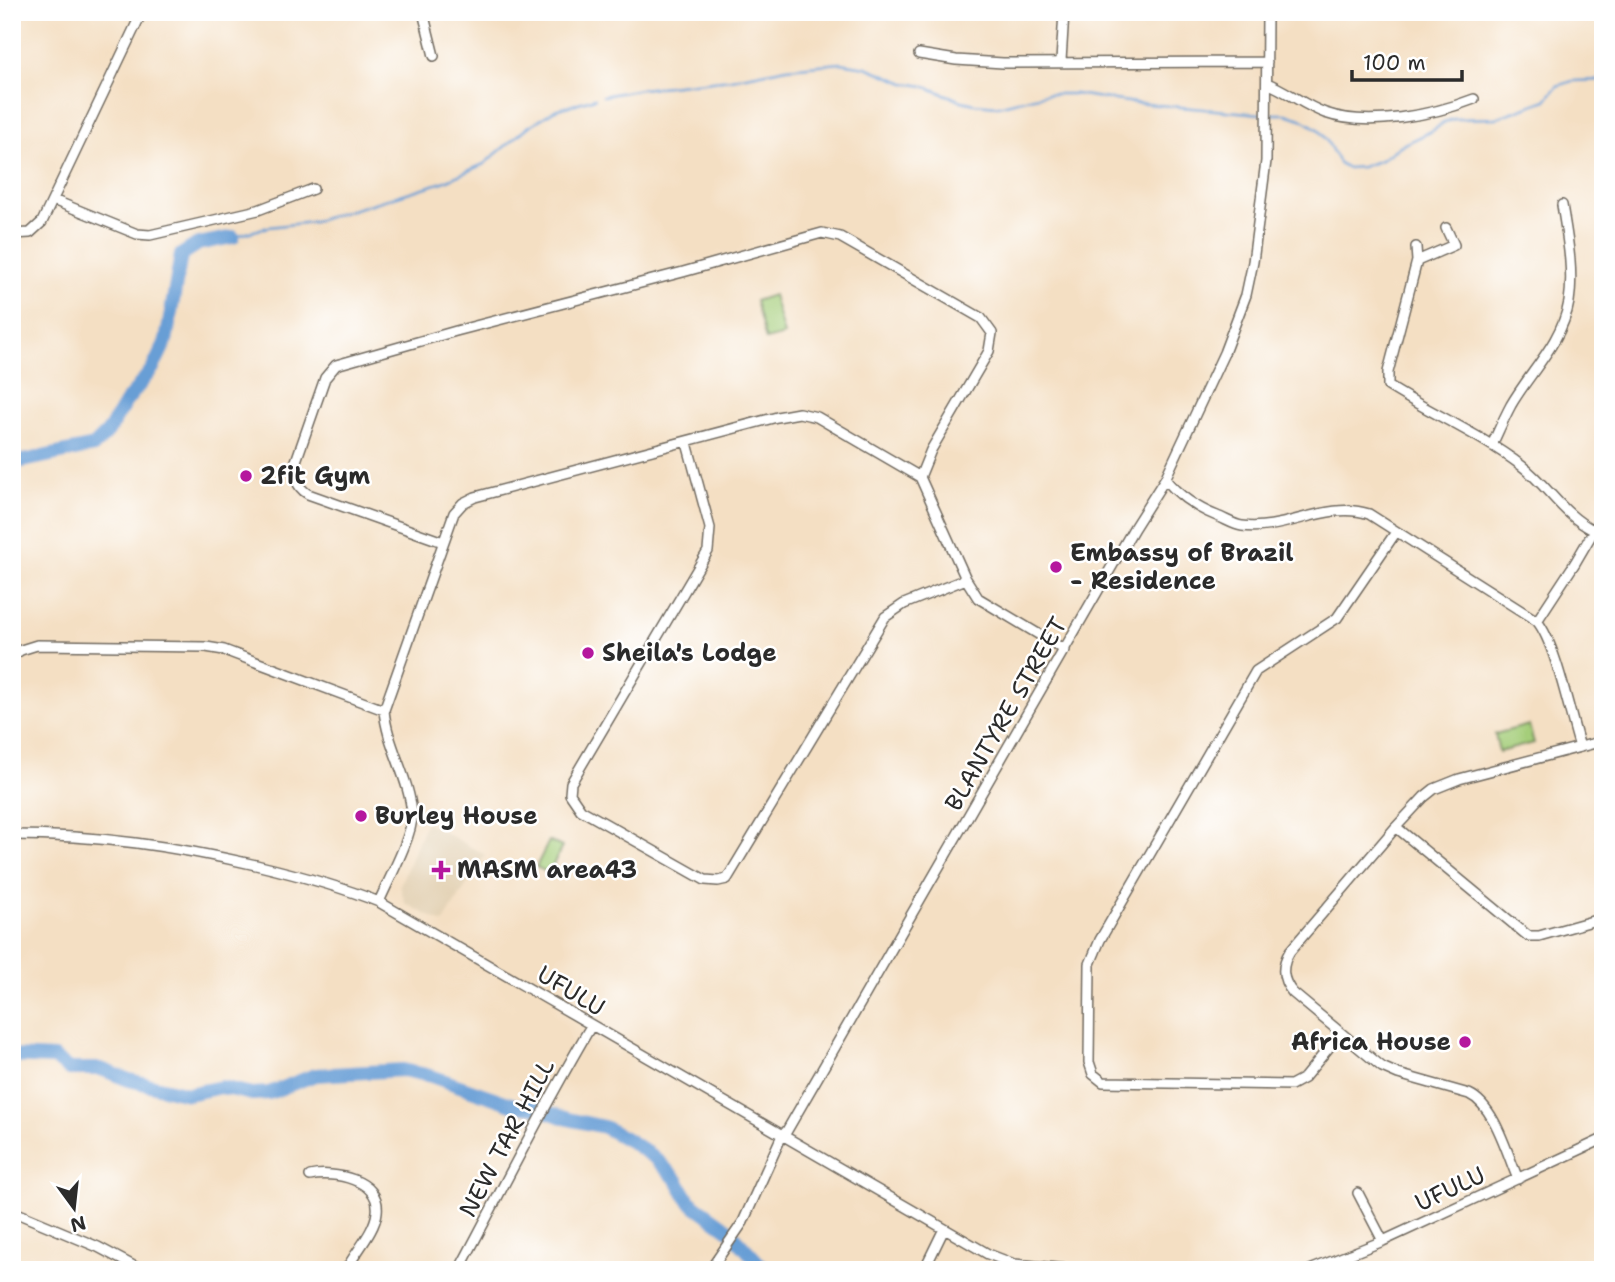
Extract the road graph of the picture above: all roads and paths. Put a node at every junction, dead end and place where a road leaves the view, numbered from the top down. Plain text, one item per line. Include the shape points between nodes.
1 (142, 12) edge
2 (423, 12) edge
3 (1064, 12) edge
4 (1267, 12) edge
5 (919, 54) dead end
6 (434, 56) dead end
7 (1061, 61) junction
8 (1267, 62) junction
9 (1267, 83) junction
10 (1474, 99) dead end
11 (313, 188) dead end
12 (53, 200) junction
13 (1562, 205) dead end
14 (1446, 228) dead end
15 (12, 234) edge
16 (1416, 247) dead end
17 (1417, 261) junction
18 (687, 443) junction
19 (1492, 444) junction
20 (920, 477) junction
21 (1165, 479) junction
22 (1603, 515) edge
23 (1593, 530) junction
24 (1396, 532) junction
25 (443, 542) junction
26 (966, 579) junction
27 (1537, 621) junction
28 (1065, 650) junction
29 (12, 656) edge
30 (384, 710) junction
31 (1603, 741) edge
32 (1580, 747) junction
33 (1396, 827) junction
34 (12, 835) edge
35 (379, 902) junction
36 (1603, 918) edge
37 (591, 1026) junction
38 (1340, 1034) junction
39 (784, 1134) junction
40 (1603, 1139) edge
41 (310, 1176) dead end
42 (1518, 1180) junction
43 (1358, 1193) dead end
44 (12, 1211) edge
45 (944, 1229) junction
46 (1384, 1241) junction
47 (141, 1270) edge
48 (346, 1270) edge
49 (459, 1270) edge
50 (710, 1270) edge
51 (923, 1270) edge
52 (1078, 1270) edge
53 (1310, 1270) edge

1 - 12 street
2 - 6 street
3 - 7 street
4 - 8 street, BLANTYRE STREET
5 - 7 street via 1003,63
7 - 8 street
8 - 9 street, BLANTYRE STREET
9 - 10 street via 1322,112 1360,118 1434,113
9 - 21 street, BLANTYRE STREET via 1266,162 1245,296 1224,353
11 - 12 street via 258,210 150,235 136,234
12 - 15 street via 34,230
13 - 19 street via 1571,284 1566,316
14 - 17 street via 1459,243
16 - 17 street
17 - 19 street via 1388,386
18 - 20 street via 777,417 807,414
18 - 25 street via 469,500 454,513
18 - 26 street via 710,528 708,551 571,783 570,794 581,810 705,880 727,879 885,617 904,604
19 - 23 street via 1532,475 1573,519
20 - 25 street via 989,351 992,333 981,318 840,237 822,233 336,365 325,379 306,430 296,461 297,483 308,494
20 - 26 street
21 - 24 street via 1201,509 1240,526 1275,524 1343,509 1369,514
21 - 28 street, BLANTYRE STREET
22 - 23 street
23 - 27 street
24 - 27 street
24 - 38 street via 1336,618 1256,671 1090,964 1089,1062 1093,1074 1104,1082 1291,1085 1304,1078
25 - 30 street
26 - 28 street via 978,598
27 - 32 street via 1550,646
28 - 39 street, BLANTYRE STREET
29 - 30 street via 37,645 206,647
30 - 35 street via 412,814 408,835
31 - 32 street
32 - 33 street via 1446,784 1424,797
33 - 36 street via 1528,936
33 - 38 street via 1290,951 1283,967 1289,989
34 - 35 street, UFULU via 162,845 327,882
35 - 37 street, UFULU
37 - 39 street, UFULU
37 - 49 street, NEW TAR HILL
38 - 42 street via 1387,1070 1479,1099
39 - 45 street, UFULU
39 - 50 street, BLANTYRE STREET via 743,1222
40 - 42 street, UFULU
41 - 48 street via 345,1176 377,1201 373,1225
42 - 46 street, UFULU
43 - 46 street
44 - 47 street
45 - 51 street
45 - 52 street, UFULU via 1014,1264
46 - 53 street, UFULU

